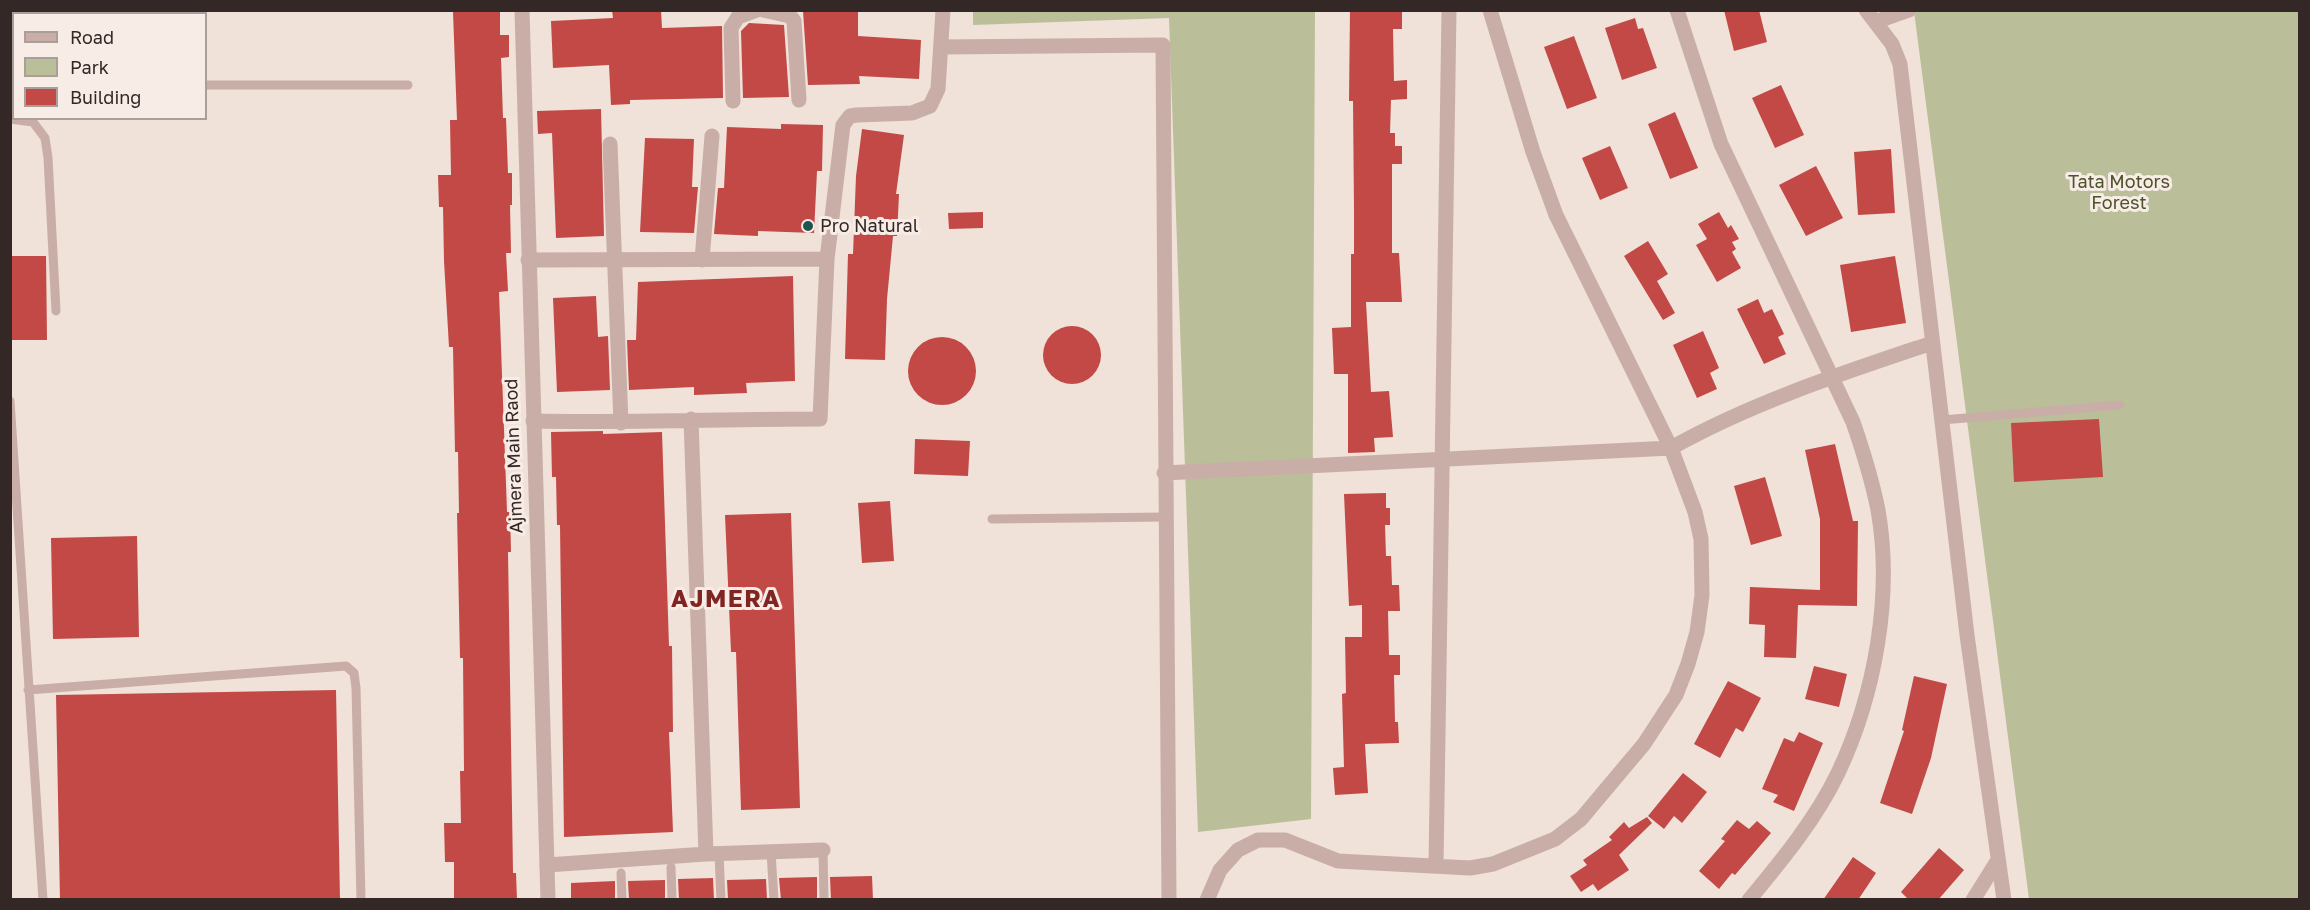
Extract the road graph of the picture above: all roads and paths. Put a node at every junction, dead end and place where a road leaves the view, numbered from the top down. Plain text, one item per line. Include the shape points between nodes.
1 (522, 10) edge
2 (757, 10) edge
3 (763, 10) edge
4 (943, 10) edge
5 (1449, 10) edge
6 (1490, 10) edge
7 (1677, 10) edge
8 (1909, 10) edge
9 (1891, 14) edge
10 (1871, 16) edge
11 (941, 47) junction
12 (207, 85) edge
13 (408, 85) dead end
14 (799, 100) dead end
15 (734, 101) dead end
16 (18, 120) edge
17 (712, 136) dead end
18 (610, 144) dead end
19 (827, 259) junction
20 (528, 260) junction
21 (615, 260) junction
22 (702, 260) junction
23 (56, 311) dead end
24 (1932, 343) junction
25 (1833, 376) junction
26 (10, 401) edge
27 (2120, 405) dead end
28 (691, 419) junction
29 (1942, 420) junction
30 (533, 421) junction
31 (621, 423) junction
32 (1671, 448) junction
33 (1442, 461) junction
34 (1164, 473) junction
35 (1165, 517) junction
36 (992, 519) dead end
37 (28, 690) junction
38 (824, 850) joint
39 (771, 852) junction
40 (712, 854) junction
41 (1998, 860) junction
42 (547, 865) junction
43 (1436, 866) junction
44 (671, 867) dead end
45 (621, 873) dead end
46 (43, 900) edge
47 (361, 900) edge
48 (548, 900) edge
49 (622, 900) edge
50 (672, 900) edge
51 (721, 900) edge
52 (774, 900) edge
53 (824, 900) edge
54 (1169, 900) edge
55 (1207, 900) edge
56 (1749, 900) edge
57 (1973, 900) edge
58 (2004, 900) edge

1 - 20 street, Ajmera Main Raod
2 - 15 street via 738,17 731,28
3 - 14 street via 790,16 794,21
4 - 11 street
5 - 33 street
6 - 32 street via 1556,215
7 - 25 street via 1720,144
8 - 9 street
9 - 10 street
10 - 24 street via 1892,44 1900,64
11 - 19 street via 938,89 930,106 912,113 857,115 846,120
11 - 34 street via 1163,45
12 - 13 lane
16 - 23 lane via 33,122 45,138
17 - 22 street
18 - 21 street
19 - 22 street
19 - 28 street via 820,419
20 - 21 street
20 - 30 street, Ajmera Main Raod
21 - 22 street
21 - 31 street
24 - 25 street
24 - 29 street
25 - 32 street via 1727,418
25 - 56 street via 1864,453 1878,512 1881,610 1872,670 1838,772 1811,821
26 - 37 lane
27 - 29 lane
28 - 31 street
28 - 40 street
29 - 41 street
30 - 31 street
30 - 42 street, Ajmera Main Raod
32 - 33 street
32 - 43 street via 1695,512 1703,566 1697,632 1676,695 1661,722 1604,794 1555,839 1493,864 1470,868
33 - 34 street
33 - 43 street
34 - 35 street
35 - 36 lane
35 - 54 street
37 - 46 lane
37 - 47 lane via 346,666 354,673 356,688
38 - 39 street
38 - 53 lane
39 - 40 street
39 - 52 lane
40 - 42 street
40 - 51 lane
41 - 57 street
41 - 58 street
42 - 48 street, Ajmera Main Raod
43 - 55 street via 1338,861 1285,840 1258,840 1238,850 1220,870
44 - 50 lane
45 - 49 lane

